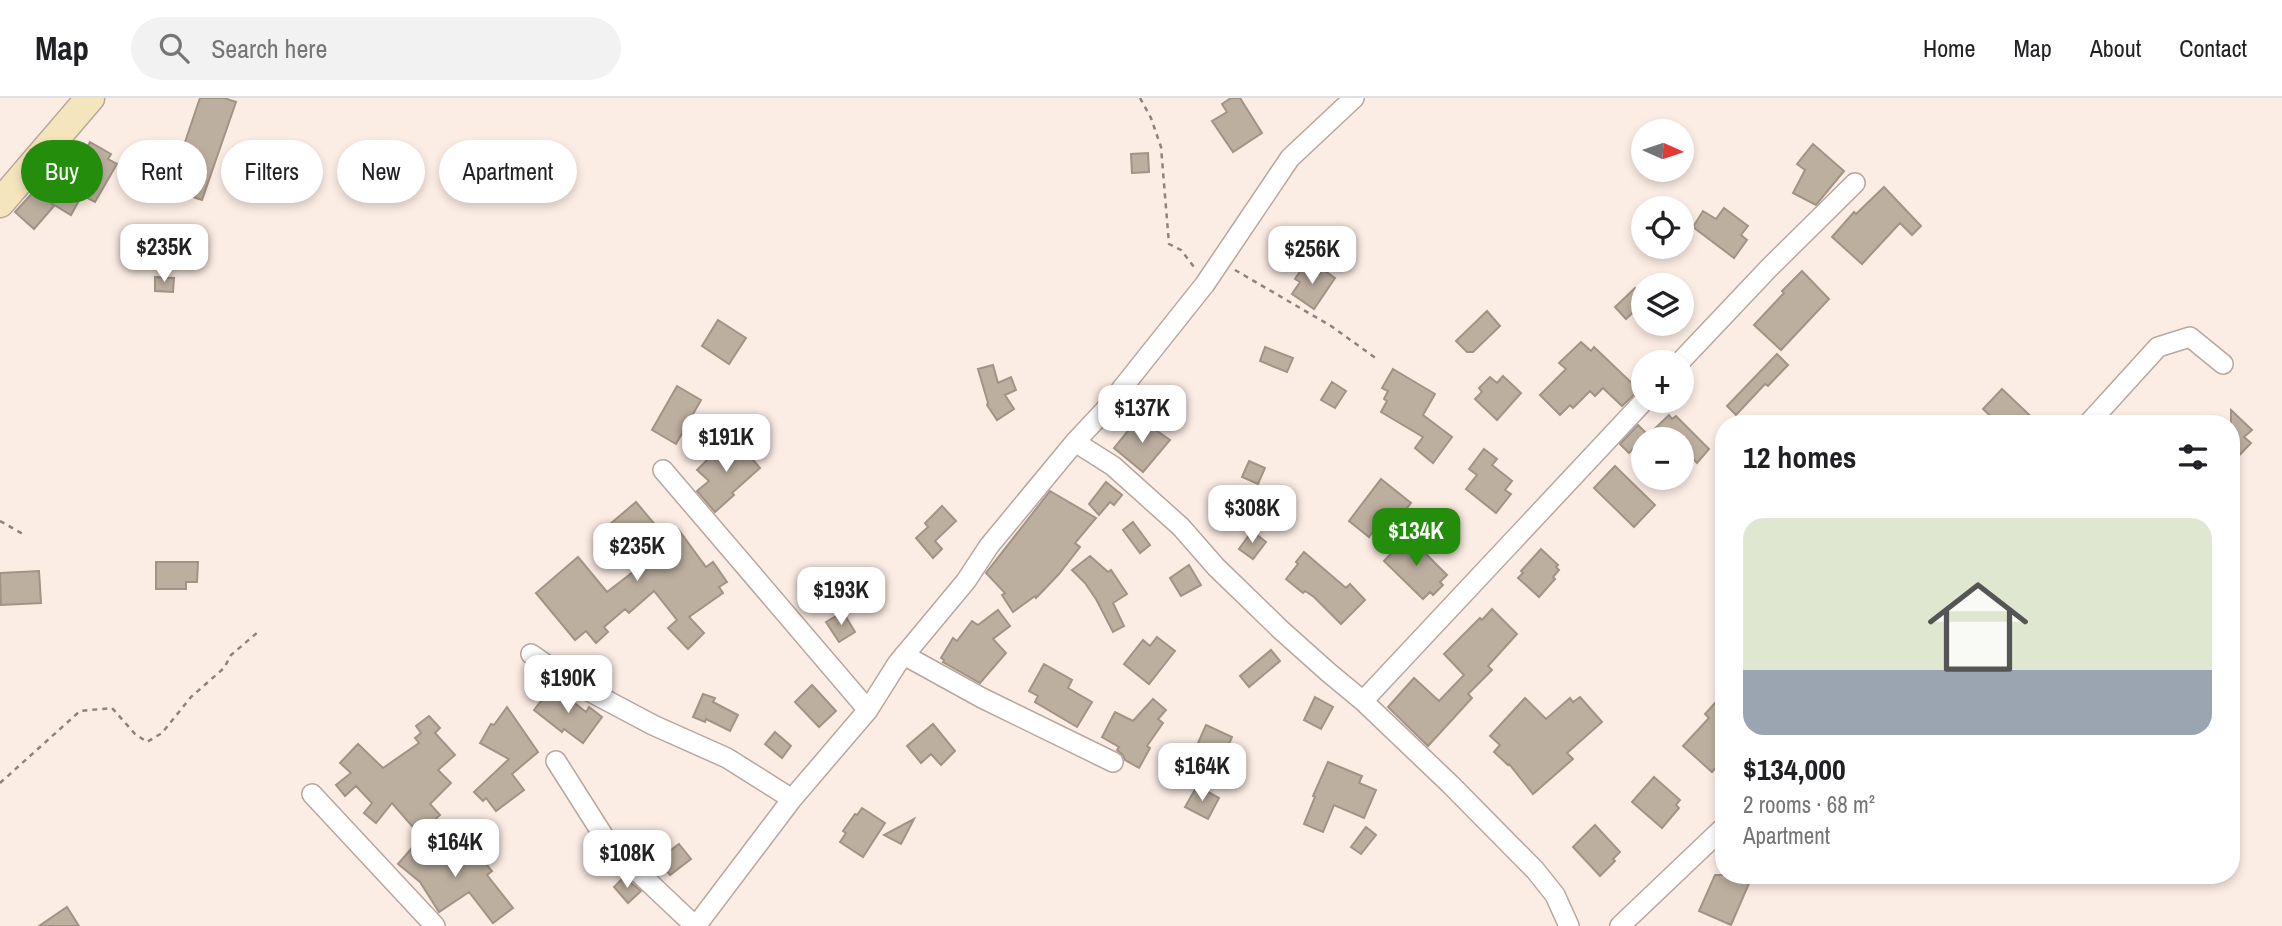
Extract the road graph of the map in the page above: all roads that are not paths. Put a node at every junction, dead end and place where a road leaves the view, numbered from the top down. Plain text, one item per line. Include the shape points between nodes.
1 (90, 98) edge
2 (1354, 98) edge
3 (1855, 183) dead end
4 (0, 203) edge
5 (1691, 350) edge
6 (2223, 364) dead end
7 (1633, 413) edge
8 (2096, 415) edge
9 (1075, 442) junction
10 (663, 470) dead end
11 (531, 654) dead end
12 (904, 655) junction
13 (1363, 701) junction
14 (867, 710) junction
15 (556, 761) dead end
16 (1113, 762) dead end
17 (312, 794) dead end
18 (792, 799) junction
19 (1715, 836) edge
20 (435, 926) edge
21 (696, 926) edge
22 (1569, 926) edge
23 (1620, 926) edge

1 - 4 street
2 - 9 street via 1290,158 1205,284
3 - 5 street
6 - 8 street via 2190,337 2158,347
7 - 13 street
9 - 12 street
9 - 13 street via 1141,491 1281,630
10 - 14 street
11 - 18 street via 570,681 727,758
12 - 14 street
12 - 16 street
13 - 22 street via 1535,870 1555,895
14 - 18 street
15 - 21 street via 615,854
17 - 20 street
18 - 21 street
19 - 23 street

